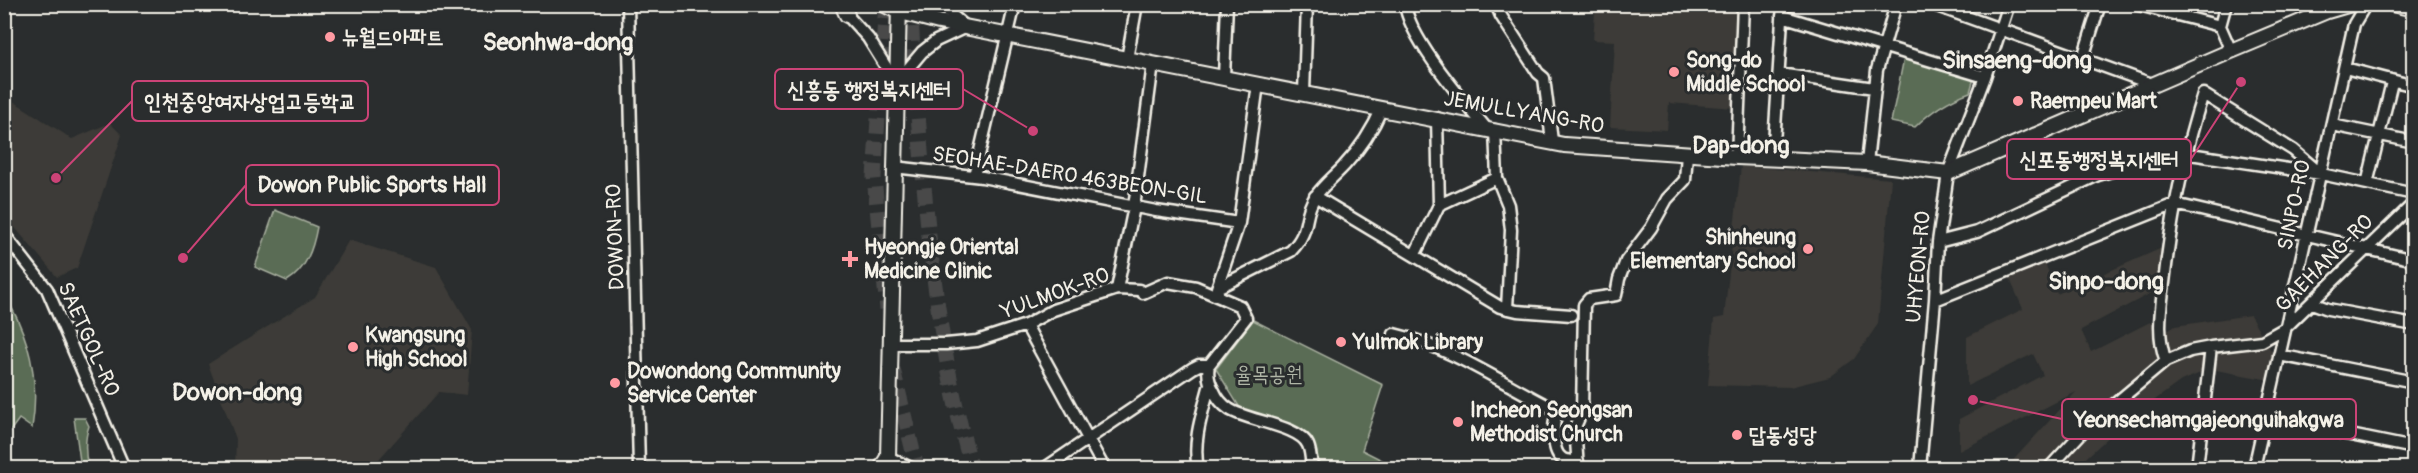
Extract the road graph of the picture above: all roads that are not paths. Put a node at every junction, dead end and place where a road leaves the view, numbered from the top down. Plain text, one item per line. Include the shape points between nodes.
1 (628, 4) edge
2 (883, 4) edge
3 (939, 4) edge
4 (1015, 4) edge
5 (1137, 4) edge
6 (1227, 4) edge
7 (1306, 4) edge
8 (1405, 4) edge
9 (1496, 4) edge
10 (1743, 4) edge
11 (1896, 4) edge
12 (1931, 4) edge
13 (2009, 4) edge
14 (2100, 4) edge
15 (2135, 4) edge
16 (2226, 4) edge
17 (2351, 4) edge
18 (2366, 4) edge
19 (2392, 4) edge
20 (897, 7) edge
21 (2414, 9) edge
22 (844, 10) edge
23 (1782, 10) edge
24 (2220, 26) junction
25 (966, 27) junction
26 (2002, 30) junction
27 (1008, 36) junction
28 (1884, 46) junction
29 (2230, 51) junction
30 (1127, 59) junction
31 (2082, 61) junction
32 (1154, 64) junction
33 (2344, 68) junction
34 (1779, 74) junction
35 (1985, 76) junction
36 (1224, 77) junction
37 (2392, 82) junction
38 (896, 83) junction
39 (1258, 84) junction
40 (2152, 84) junction
41 (2414, 86) edge
42 (1874, 87) junction
43 (1304, 93) junction
44 (1382, 108) junction
45 (1437, 118) junction
46 (2332, 125) junction
47 (1490, 129) junction
48 (2379, 135) junction
49 (1552, 141) junction
50 (2414, 142) edge
51 (2185, 153) junction
52 (1687, 154) junction
53 (1737, 157) junction
54 (1773, 159) junction
55 (1868, 163) junction
56 (894, 167) junction
57 (1948, 173) junction
58 (2321, 174) junction
59 (974, 176) junction
60 (1497, 178) junction
61 (2367, 184) junction
62 (2414, 194) edge
63 (1315, 196) junction
64 (2414, 202) edge
65 (2175, 204) junction
66 (1134, 207) junction
67 (1437, 211) junction
68 (1239, 223) junction
69 (4, 234) edge
70 (2309, 234) junction
71 (1938, 242) junction
72 (2366, 248) junction
73 (1415, 254) junction
74 (2414, 260) edge
75 (1117, 289) junction
76 (1218, 292) junction
77 (1935, 300) junction
78 (2312, 303) junction
79 (1507, 309) junction
80 (1571, 315) dead end
81 (1026, 325) junction
82 (2414, 325) edge
83 (2285, 328) junction
84 (1394, 334) dead end
85 (891, 344) junction
86 (2211, 347) junction
87 (2279, 355) junction
88 (2166, 361) junction
89 (1209, 364) junction
90 (2414, 382) edge
91 (1210, 384) junction
92 (2267, 418) junction
93 (1089, 439) junction
94 (2414, 448) edge
95 (888, 464) edge
96 (1578, 465) edge
97 (2052, 467) edge
98 (124, 468) edge
99 (639, 468) edge
100 (911, 468) edge
101 (1045, 468) edge
102 (1104, 468) edge
103 (1198, 468) edge
104 (1312, 468) edge
105 (1920, 468) edge
106 (2197, 468) edge
107 (2254, 468) edge

1 - 99 street, DOWON-RO
2 - 20 main road, JEMULLYANG-RO
3 - 25 street
4 - 27 street
5 - 30 street
6 - 36 street
7 - 43 street
8 - 47 street via 1410,25 1453,89
9 - 49 street via 1544,78
10 - 53 street
11 - 28 street
12 - 26 street
13 - 26 street, UHYEON-RO
14 - 31 street
15 - 24 street
16 - 24 street
17 - 29 main road
18 - 33 street, SINPO-RO via 2354,24
19 - 21 main road
20 - 25 main road, JEMULLYANG-RO
20 - 38 main road
22 - 38 street via 868,38
23 - 28 street
23 - 34 street
24 - 29 street
25 - 27 main road, JEMULLYANG-RO
25 - 38 street via 928,46
26 - 31 street
26 - 35 street, UHYEON-RO
27 - 30 main road, JEMULLYANG-RO
27 - 59 street
28 - 35 street
28 - 42 street
29 - 40 main road
30 - 32 main road, JEMULLYANG-RO
31 - 40 street
32 - 36 main road, JEMULLYANG-RO
32 - 66 street
33 - 37 street
33 - 46 street, SINPO-RO
34 - 42 street
34 - 54 street
35 - 57 street, UHYEON-RO
36 - 39 main road, JEMULLYANG-RO
37 - 41 street
37 - 48 street
38 - 56 main road
39 - 43 main road, JEMULLYANG-RO
39 - 68 street
40 - 57 main road
42 - 55 street
43 - 44 main road, JEMULLYANG-RO
44 - 45 main road, JEMULLYANG-RO
44 - 63 street via 1357,152
45 - 47 main road, JEMULLYANG-RO
45 - 67 street
46 - 48 street
46 - 58 street, SINPO-RO
47 - 49 main road, JEMULLYANG-RO
47 - 60 street
48 - 50 street
48 - 61 street
49 - 52 main road, JEMULLYANG-RO
51 - 58 street
51 - 58 street via 2203,94 2293,150
51 - 65 street
51 - 71 street via 2114,170 1977,232
52 - 53 main road, JEMULLYANG-RO
52 - 96 street via 1685,180 1667,199 1626,261 1616,295 1589,298 1584,305 1582,411 1575,427
53 - 54 main road, JEMULLYANG-RO
54 - 55 main road, JEMULLYANG-RO
55 - 57 main road, JEMULLYANG-RO
56 - 59 street, SEOHAE-DAERO 463BEON-GIL
56 - 85 main road
57 - 71 street, UHYEON-RO
58 - 61 street
58 - 70 street, SINPO-RO
59 - 66 street, SEOHAE-DAERO 463BEON-GIL
60 - 67 street
60 - 79 street via 1508,205 1511,230
61 - 62 street
63 - 73 street
63 - 76 street via 1306,230 1291,250
64 - 72 street, GAEHANG-RO
65 - 70 street
65 - 77 street
65 - 88 street via 2160,322
66 - 68 street, SEOHAE-DAERO 463BEON-GIL
66 - 75 street
67 - 73 street
68 - 76 street
69 - 98 street, SAETGOL-RO via 47,289
70 - 72 street
70 - 83 street, SINPO-RO
71 - 77 street, UHYEON-RO
72 - 74 street
72 - 78 street, GAEHANG-RO
73 - 79 street
75 - 76 street, YULMOK-RO via 1143,293 1168,282
75 - 81 street, YULMOK-RO via 1053,310
76 - 89 street, YULMOK-RO via 1240,306 1246,318
77 - 105 street, UHYEON-RO
78 - 82 street
78 - 83 street, GAEHANG-RO
79 - 80 street
81 - 85 street, YULMOK-RO via 964,343
81 - 93 street
83 - 86 street, GAEHANG-RO via 2262,341
83 - 87 street, SINPO-RO
84 - 96 street via 1466,361 1548,406 1557,413 1557,453
85 - 95 main road
86 - 88 street, GAEHANG-RO
86 - 106 street
87 - 90 street
87 - 92 street, SINPO-RO
88 - 97 street, GAEHANG-RO via 2087,427
89 - 91 street
89 - 93 street via 1199,364
91 - 103 street via 1200,422
91 - 104 street via 1229,410 1303,438
92 - 94 street
92 - 107 street, SINPO-RO
93 - 101 street
93 - 102 street
95 - 100 street

